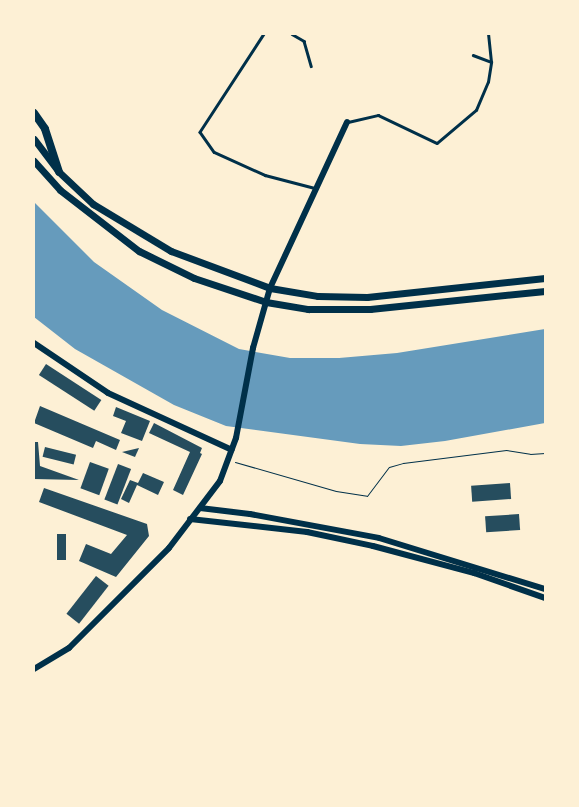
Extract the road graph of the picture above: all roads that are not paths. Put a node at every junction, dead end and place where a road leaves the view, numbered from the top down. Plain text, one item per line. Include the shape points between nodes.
1 (264, 34) edge
2 (292, 34) edge
3 (488, 34) edge
4 (473, 55) dead end
5 (491, 62) junction
6 (311, 66) dead end
7 (34, 113) edge
8 (347, 122) joint
9 (34, 139) edge
10 (34, 161) edge
11 (59, 172) junction
12 (315, 188) junction
13 (545, 278) edge
14 (270, 288) junction
15 (545, 291) edge
16 (286, 292) junction
17 (266, 302) junction
18 (284, 305) junction
19 (34, 343) edge
20 (232, 450) junction
21 (200, 508) junction
22 (190, 519) junction
23 (545, 589) edge
24 (545, 598) edge
25 (34, 669) edge

1 - 12 lane via 200,132 214,152 265,175
2 - 6 lane via 304,41
3 - 5 lane
4 - 5 lane
5 - 8 lane via 488,82 476,110 436,142 378,115
7 - 11 main road via 45,129
8 - 12 street
9 - 11 main road
10 - 17 main road via 60,190 138,251 194,278
11 - 14 main road via 93,204 171,251
12 - 14 street
13 - 16 main road via 383,296
14 - 16 main road
14 - 17 street
15 - 18 main road via 370,309 324,310
16 - 18 main road via 278,298
17 - 18 main road
17 - 20 street
19 - 20 street via 108,393
20 - 21 street via 218,485
21 - 22 street
21 - 23 street via 379,538
22 - 24 street via 298,530 373,546 474,572
22 - 25 street via 168,548 69,648

